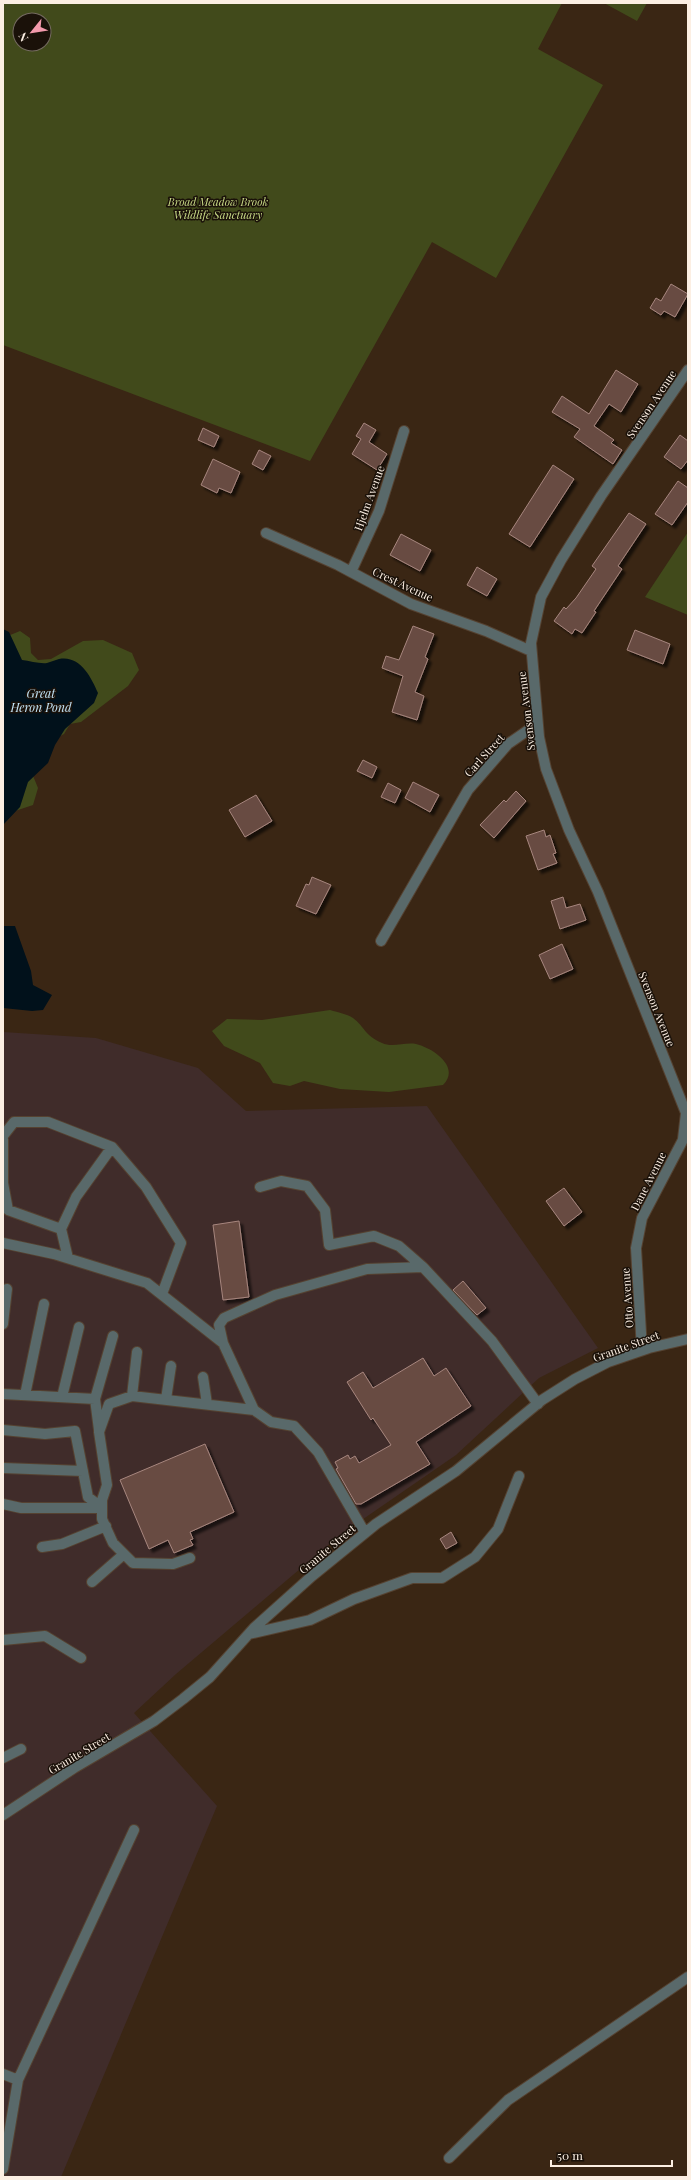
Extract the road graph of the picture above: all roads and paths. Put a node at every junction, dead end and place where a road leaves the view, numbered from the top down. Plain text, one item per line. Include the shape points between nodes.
1 (688, 370) edge
2 (404, 432) dead end
3 (266, 534) dead end
4 (351, 572) junction
5 (531, 651) junction
6 (537, 724) junction
7 (381, 941) dead end
8 (685, 1134) edge
9 (3, 1136) edge
10 (3, 1139) edge
11 (112, 1147) junction
12 (260, 1187) dead end
13 (61, 1229) junction
14 (3, 1243) edge
15 (637, 1245) joint
16 (68, 1258) junction
17 (423, 1267) junction
18 (7, 1289) dead end
19 (162, 1294) junction
20 (44, 1304) dead end
21 (3, 1324) edge
22 (79, 1327) dead end
23 (112, 1336) dead end
24 (688, 1339) edge
25 (222, 1343) junction
26 (642, 1350) junction
27 (137, 1352) dead end
28 (171, 1366) dead end
29 (203, 1377) dead end
30 (3, 1394) edge
31 (25, 1395) junction
32 (132, 1396) junction
33 (62, 1397) junction
34 (95, 1399) junction
35 (166, 1399) junction
36 (207, 1404) junction
37 (538, 1404) junction
38 (254, 1410) junction
39 (3, 1430) edge
40 (100, 1432) junction
41 (3, 1468) edge
42 (83, 1470) junction
43 (519, 1476) dead end
44 (3, 1504) edge
45 (102, 1508) junction
46 (106, 1526) junction
47 (365, 1533) junction
48 (42, 1547) dead end
49 (124, 1554) junction
50 (190, 1558) dead end
51 (92, 1582) dead end
52 (249, 1634) junction
53 (3, 1640) edge
54 (81, 1658) dead end
55 (21, 1749) dead end
56 (3, 1758) edge
57 (3, 1815) edge
58 (134, 1830) dead end
59 (688, 1977) edge
60 (3, 2074) edge
61 (18, 2080) junction
62 (449, 2158) dead end
63 (3, 2169) edge

1 - 5 street, Svenson Avenue via 601,496 561,560 541,598
2 - 4 street, Hjelm Avenue via 379,511
3 - 4 street, Crest Avenue
4 - 5 street, Crest Avenue via 412,604 486,631
5 - 6 street, Svenson Avenue
6 - 7 street, Carl Street via 508,744 468,790
6 - 8 street, Svenson Avenue via 546,769 569,830 598,892 686,1113
8 - 15 street, Dane Avenue via 642,1218
9 - 11 street via 14,1122 48,1122
10 - 13 street via 3,1183 8,1210
11 - 13 street via 76,1197
11 - 19 street via 146,1187 181,1243
12 - 17 street via 281,1181 307,1186 325,1210 329,1245 374,1236 399,1246
13 - 16 street
14 - 16 street
15 - 26 street, Otto Avenue
16 - 19 street via 148,1283
17 - 25 street via 367,1269 275,1295 224,1318 219,1326
17 - 37 street via 492,1341
18 - 21 street
19 - 25 street
20 - 31 street
22 - 33 street
23 - 34 street
24 - 26 street, Granite Street
25 - 38 street
26 - 37 street, Granite Street via 608,1362 575,1379
27 - 32 street
28 - 35 street
29 - 36 street
30 - 31 street
31 - 33 street
32 - 35 street
32 - 40 street via 109,1404
33 - 34 street
34 - 40 street
35 - 36 street
36 - 38 street
37 - 47 street, Granite Street via 456,1471
38 - 47 street via 271,1422 294,1426 318,1452
39 - 42 street via 45,1434 75,1431
40 - 45 street via 107,1485
41 - 42 street
42 - 45 street via 88,1497
43 - 52 street via 498,1529 475,1557 442,1578 412,1578 354,1599 310,1620
44 - 45 street via 21,1508
45 - 46 street via 102,1519
46 - 48 street via 62,1544
46 - 49 street via 114,1543
47 - 52 street, Granite Street via 312,1576
49 - 50 street via 133,1563 173,1564
49 - 51 street
52 - 57 street, Granite Street via 210,1677 154,1721 74,1768
53 - 54 street via 45,1636
55 - 56 street
58 - 61 street
59 - 62 street via 508,2100
60 - 61 street
61 - 63 street

